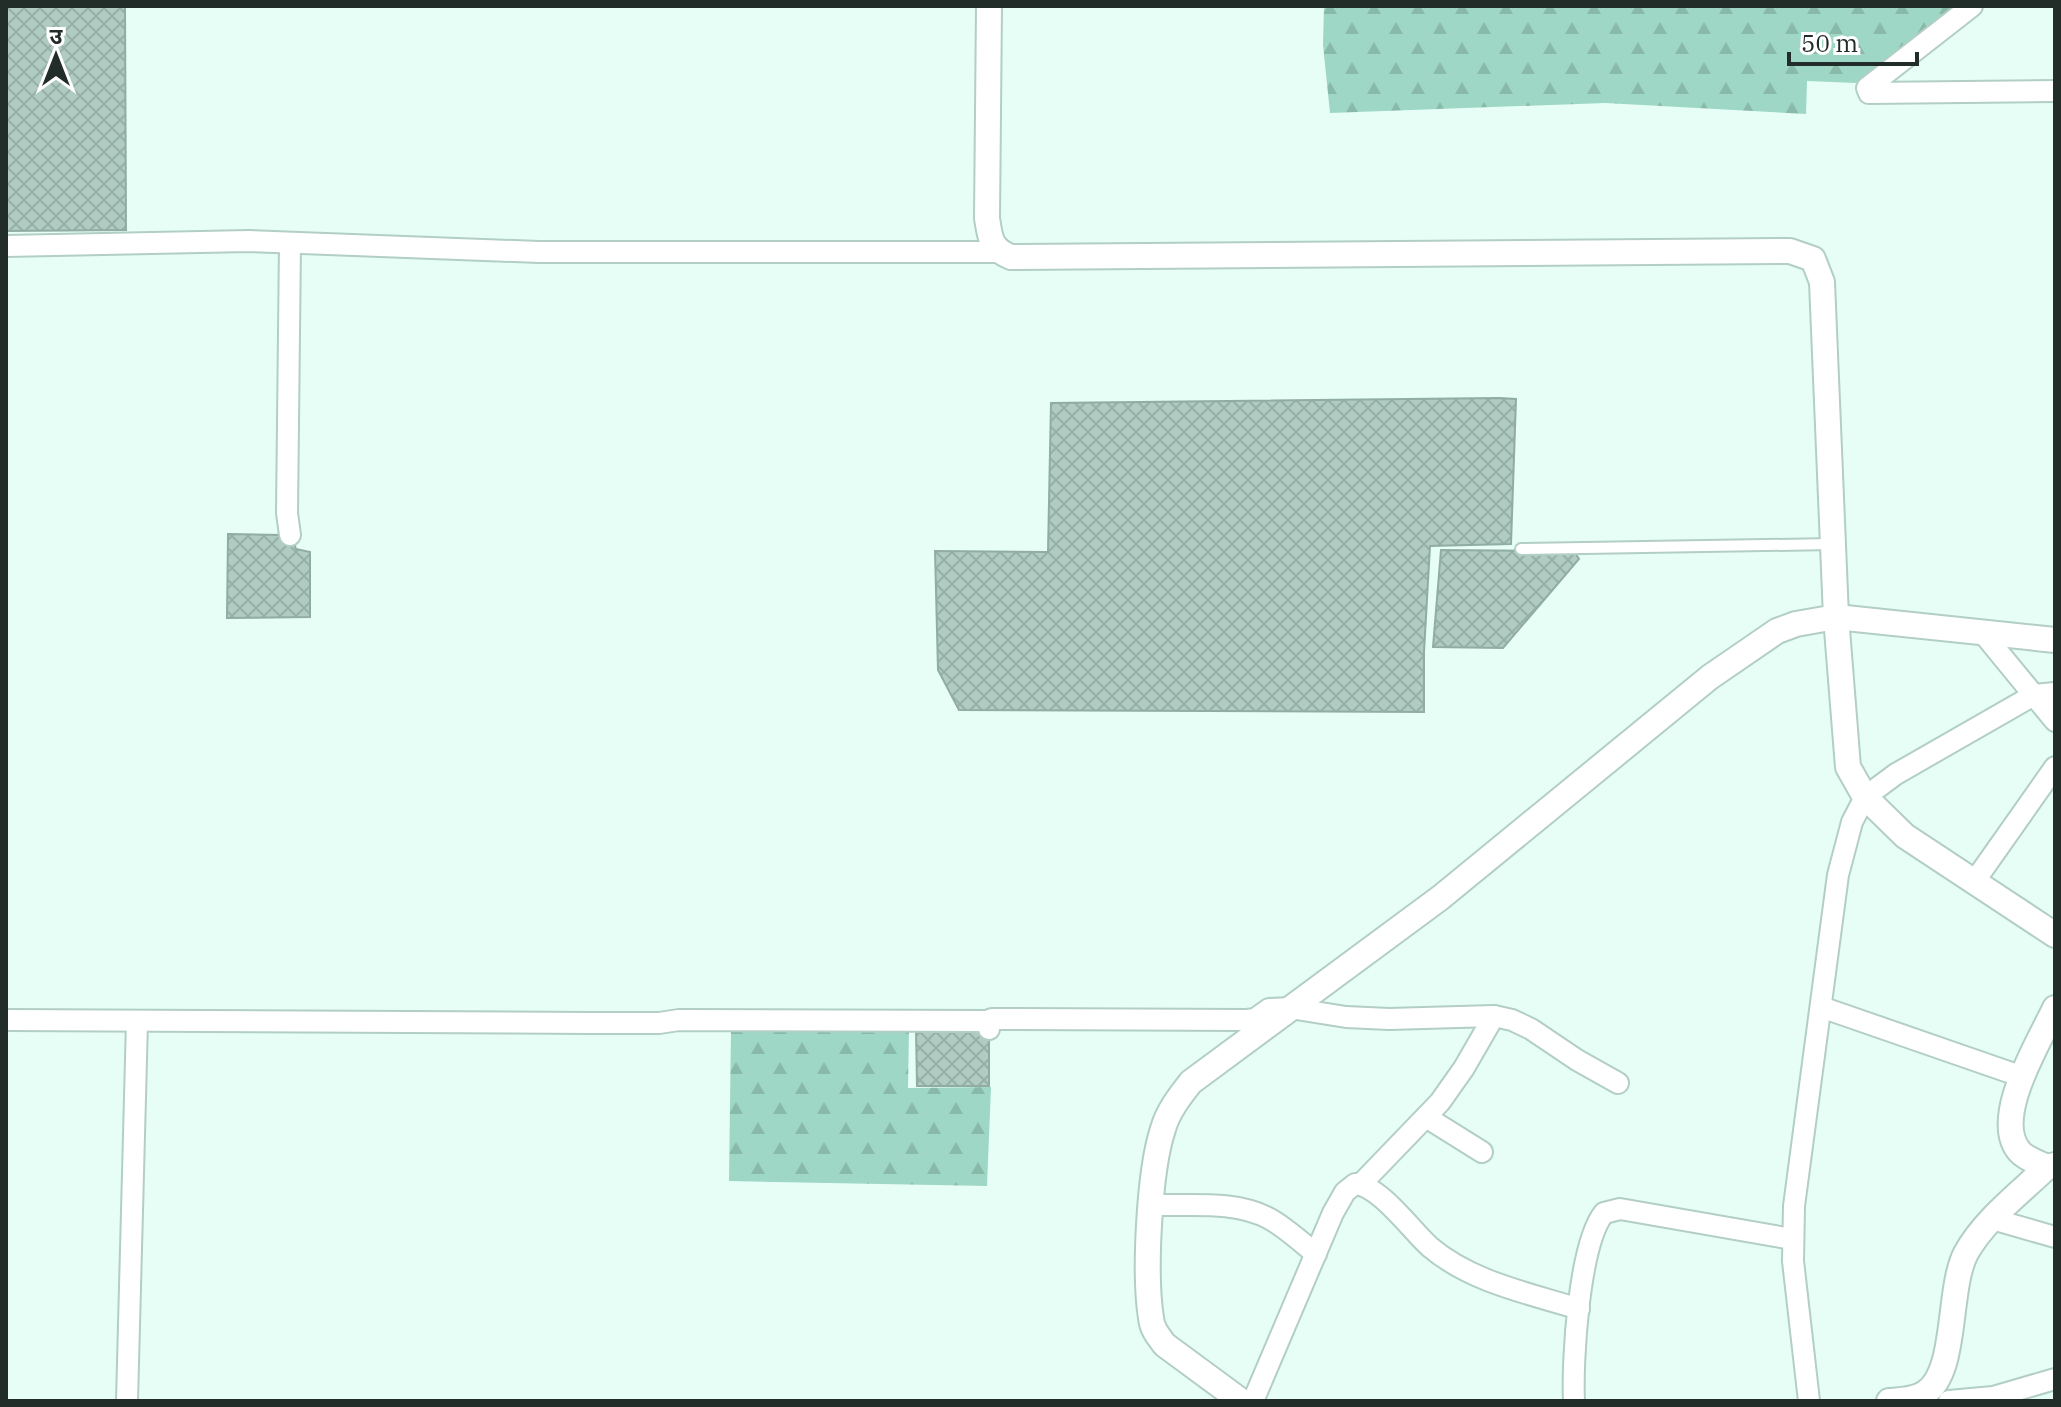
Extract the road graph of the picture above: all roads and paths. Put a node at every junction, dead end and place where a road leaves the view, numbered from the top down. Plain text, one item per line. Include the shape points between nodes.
1 (989, 6) edge
2 (1972, 6) edge
3 (2055, 91) edge
4 (290, 243) junction
5 (6, 246) edge
6 (999, 252) junction
7 (290, 535) dead end
8 (1833, 544) junction
9 (1521, 549) dead end
10 (1836, 617) junction
11 (1982, 632) junction
12 (2055, 640) edge
13 (2055, 693) edge
14 (2034, 695) junction
15 (2055, 721) edge
16 (2055, 767) edge
17 (1865, 797) junction
18 (1974, 882) junction
19 (2055, 935) edge
20 (1821, 1007) junction
21 (1290, 1008) junction
22 (2055, 1008) edge
23 (1494, 1016) junction
24 (6, 1020) edge
25 (137, 1021) junction
26 (2023, 1077) junction
27 (1618, 1083) dead end
28 (1426, 1117) junction
29 (1482, 1152) dead end
30 (2051, 1166) edge
31 (1361, 1184) junction
32 (1152, 1205) junction
33 (1992, 1219) junction
34 (2055, 1237) edge
35 (1792, 1239) junction
36 (1316, 1254) junction
37 (1579, 1309) junction
38 (2055, 1379) edge
39 (1925, 1400) edge
40 (127, 1401) edge
41 (1241, 1401) edge
42 (1253, 1401) edge
43 (1574, 1401) edge
44 (1809, 1401) edge
45 (1889, 1401) edge
46 (1949, 1401) edge

1 - 6 street via 987,218 990,242
2 - 3 street via 1867,88 1869,93
4 - 5 street
4 - 6 street via 539,252
4 - 7 street
6 - 8 street via 1022,259 1790,251 1813,259 1822,282
8 - 9 lane
8 - 10 street
10 - 11 street
10 - 17 street via 1845,757
10 - 21 street via 1796,624 1757,643 1440,898
11 - 12 street
11 - 14 street
13 - 14 street
14 - 15 street
14 - 17 street
16 - 18 street
17 - 18 street via 1905,836
17 - 20 street via 1841,861
18 - 19 street
20 - 26 street
20 - 35 street
21 - 23 street via 1389,1019
21 - 25 street via 1269,1009 1247,1020 1081,1018 988,1025
21 - 32 street via 1201,1074 1174,1104 1157,1150
22 - 26 street
23 - 27 street via 1531,1029
23 - 28 street via 1464,1068
24 - 25 street
25 - 40 street
26 - 30 street via 2012,1100 2011,1137 2021,1154
28 - 29 street
28 - 31 street
30 - 33 street
31 - 36 street via 1350,1187 1339,1200
31 - 37 street via 1453,1265
32 - 36 street via 1258,1213
32 - 41 street via 1150,1295 1156,1334
33 - 34 street
33 - 39 street via 1957,1275 1949,1343
35 - 37 street via 1612,1210 1604,1213 1594,1232
35 - 44 street
36 - 42 street
37 - 43 street
38 - 46 street via 1993,1397
39 - 45 street

